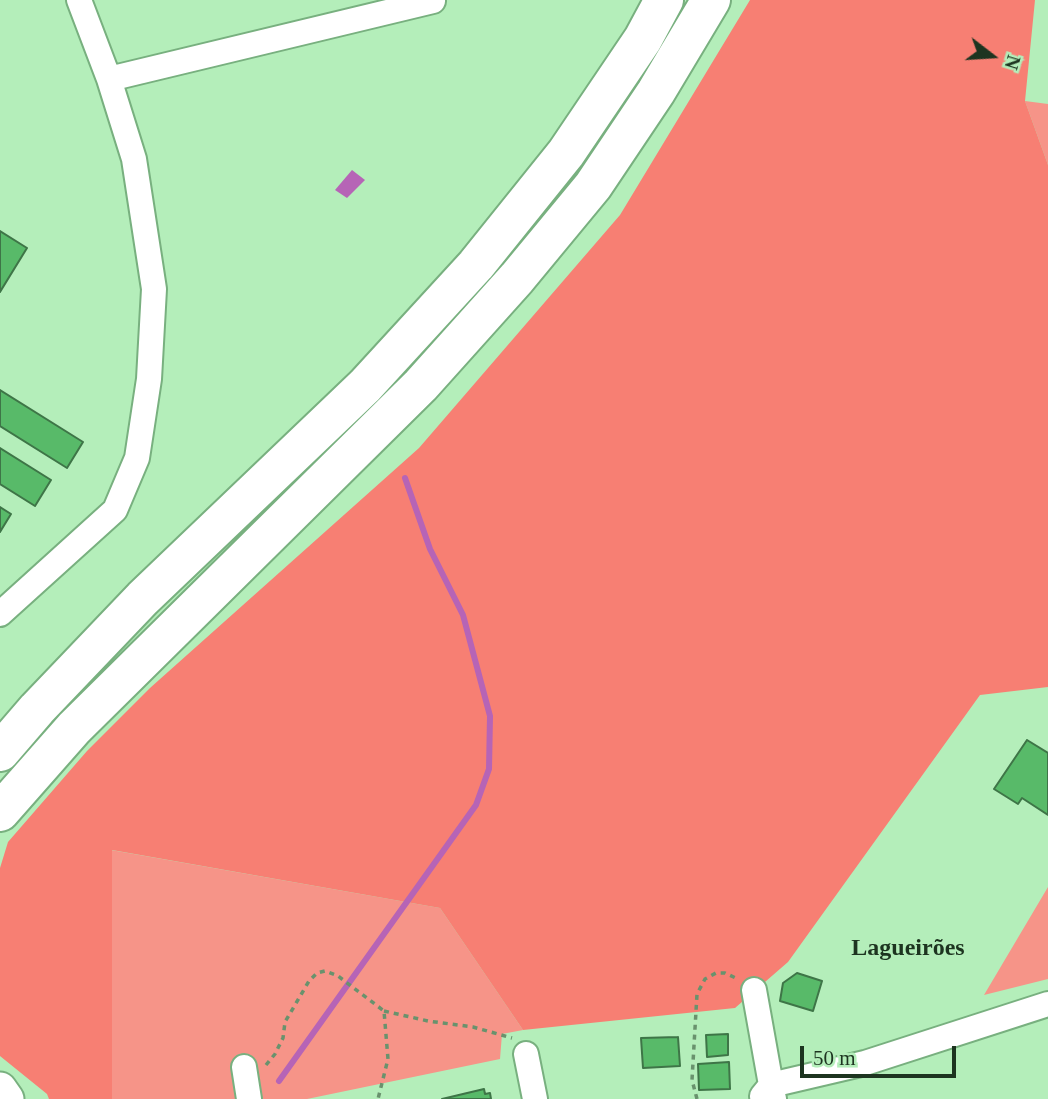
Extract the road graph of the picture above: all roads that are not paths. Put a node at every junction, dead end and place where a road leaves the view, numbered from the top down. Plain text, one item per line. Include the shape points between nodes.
1 (79, 0) edge
2 (664, 0) edge
3 (711, 0) edge
4 (433, 1) edge
5 (109, 79) junction
6 (0, 614) edge
7 (0, 752) edge
8 (0, 813) edge
9 (754, 990) road end
10 (1048, 1004) edge
11 (521, 1047) road end
12 (254, 1067) road end
13 (0, 1089) edge
14 (768, 1094) edge
15 (7, 1099) edge
16 (250, 1099) edge
17 (535, 1099) edge

1 - 5 street
2 - 7 highway via 566,153 476,265 365,386 143,598
3 - 8 highway via 593,186 517,278 421,386 74,728
4 - 5 street
5 - 6 street via 134,159 153,289 150,366 137,458 115,510
9 - 14 street
10 - 14 street
11 - 17 street
12 - 16 street
13 - 15 street

